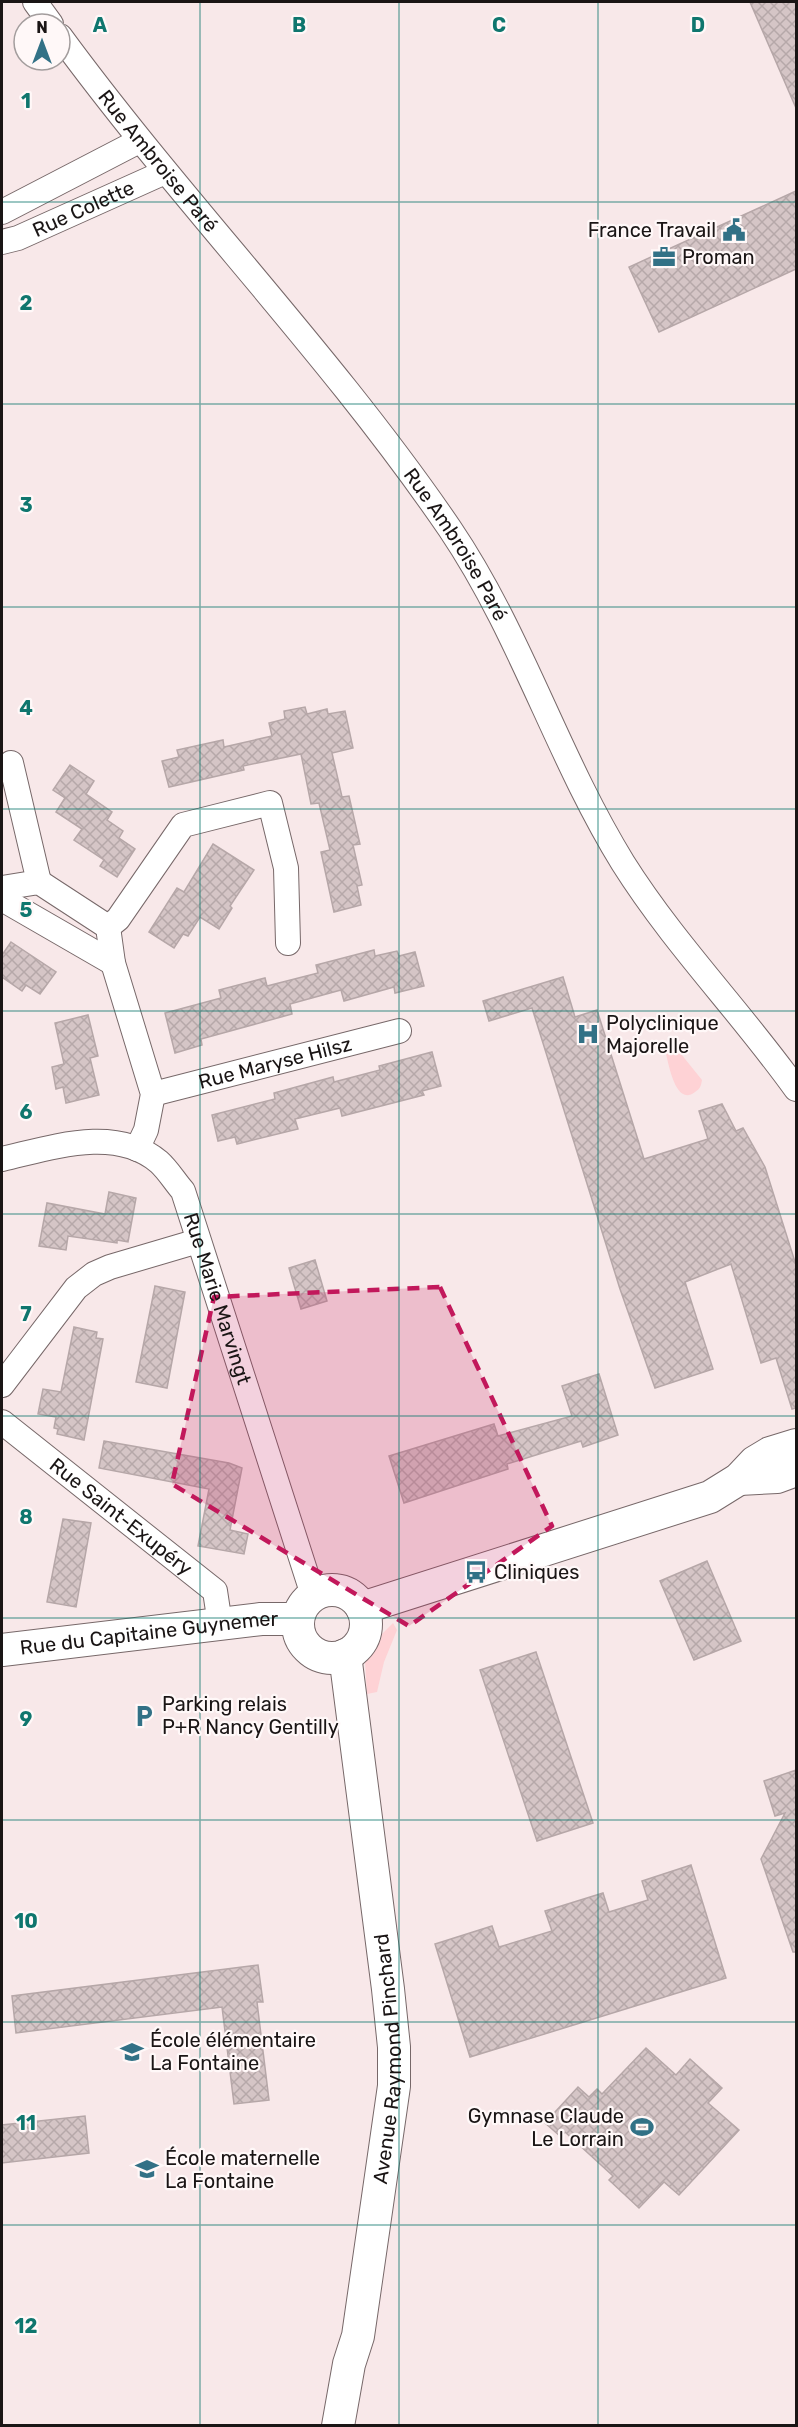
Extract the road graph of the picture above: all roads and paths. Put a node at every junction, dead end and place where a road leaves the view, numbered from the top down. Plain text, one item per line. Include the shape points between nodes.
1 (72, 52) edge
2 (139, 141) junction
3 (165, 172) junction
4 (2, 212) edge
5 (2, 242) edge
6 (10, 763) dead end
7 (39, 882) junction
8 (2, 888) edge
9 (2, 899) edge
10 (108, 927) junction
11 (288, 944) dead end
12 (113, 963) junction
13 (399, 1031) dead end
14 (788, 1063) edge
15 (796, 1089) edge
16 (153, 1094) junction
17 (137, 1149) junction
18 (2, 1159) edge
19 (198, 1241) junction
20 (2, 1385) edge
21 (2, 1422) edge
22 (796, 1444) edge
23 (796, 1470) edge
24 (739, 1479) junction
25 (306, 1607) junction
26 (362, 1608) junction
27 (220, 1624) junction
28 (2, 1650) edge
29 (345, 1655) junction
30 (338, 2426) edge

1 - 2 street, Rue Ambroise Paré
2 - 3 street, Rue Ambroise Paré
2 - 4 street, Rue Colette
3 - 5 street, Rue Colette
3 - 14 street, Rue Ambroise Paré via 270,295 411,474 453,534 509,632 589,802 623,863 660,918
6 - 7 street
7 - 8 street
7 - 10 street
9 - 12 street
10 - 11 street via 118,920 183,825 270,803 286,868
10 - 12 street
12 - 16 street
13 - 16 street, Rue Maryse Hilsz
14 - 15 street, Rue Ambroise Paré
16 - 17 street via 146,1130
17 - 18 street, Rue Marie Marvingt via 106,1142 77,1142
17 - 19 street, Rue Marie Marvingt via 159,1162 183,1191
19 - 20 street via 94,1274 76,1288
19 - 25 street, Rue Marie Marvingt
21 - 27 street, Rue Saint-Exupéry via 215,1592
22 - 24 street via 755,1462
23 - 24 street via 777,1477
24 - 26 street via 710,1497
25 - 26 street via 324,1591 335,1590 346,1593
25 - 27 street, Rue du Capitaine Guynemer
25 - 29 street via 300,1636 310,1650 325,1657
26 - 29 street via 366,1622 364,1637
27 - 28 street, Rue du Capitaine Guynemer
29 - 30 street, Avenue Raymond Pinchard via 388,1989 394,2077 362,2314

